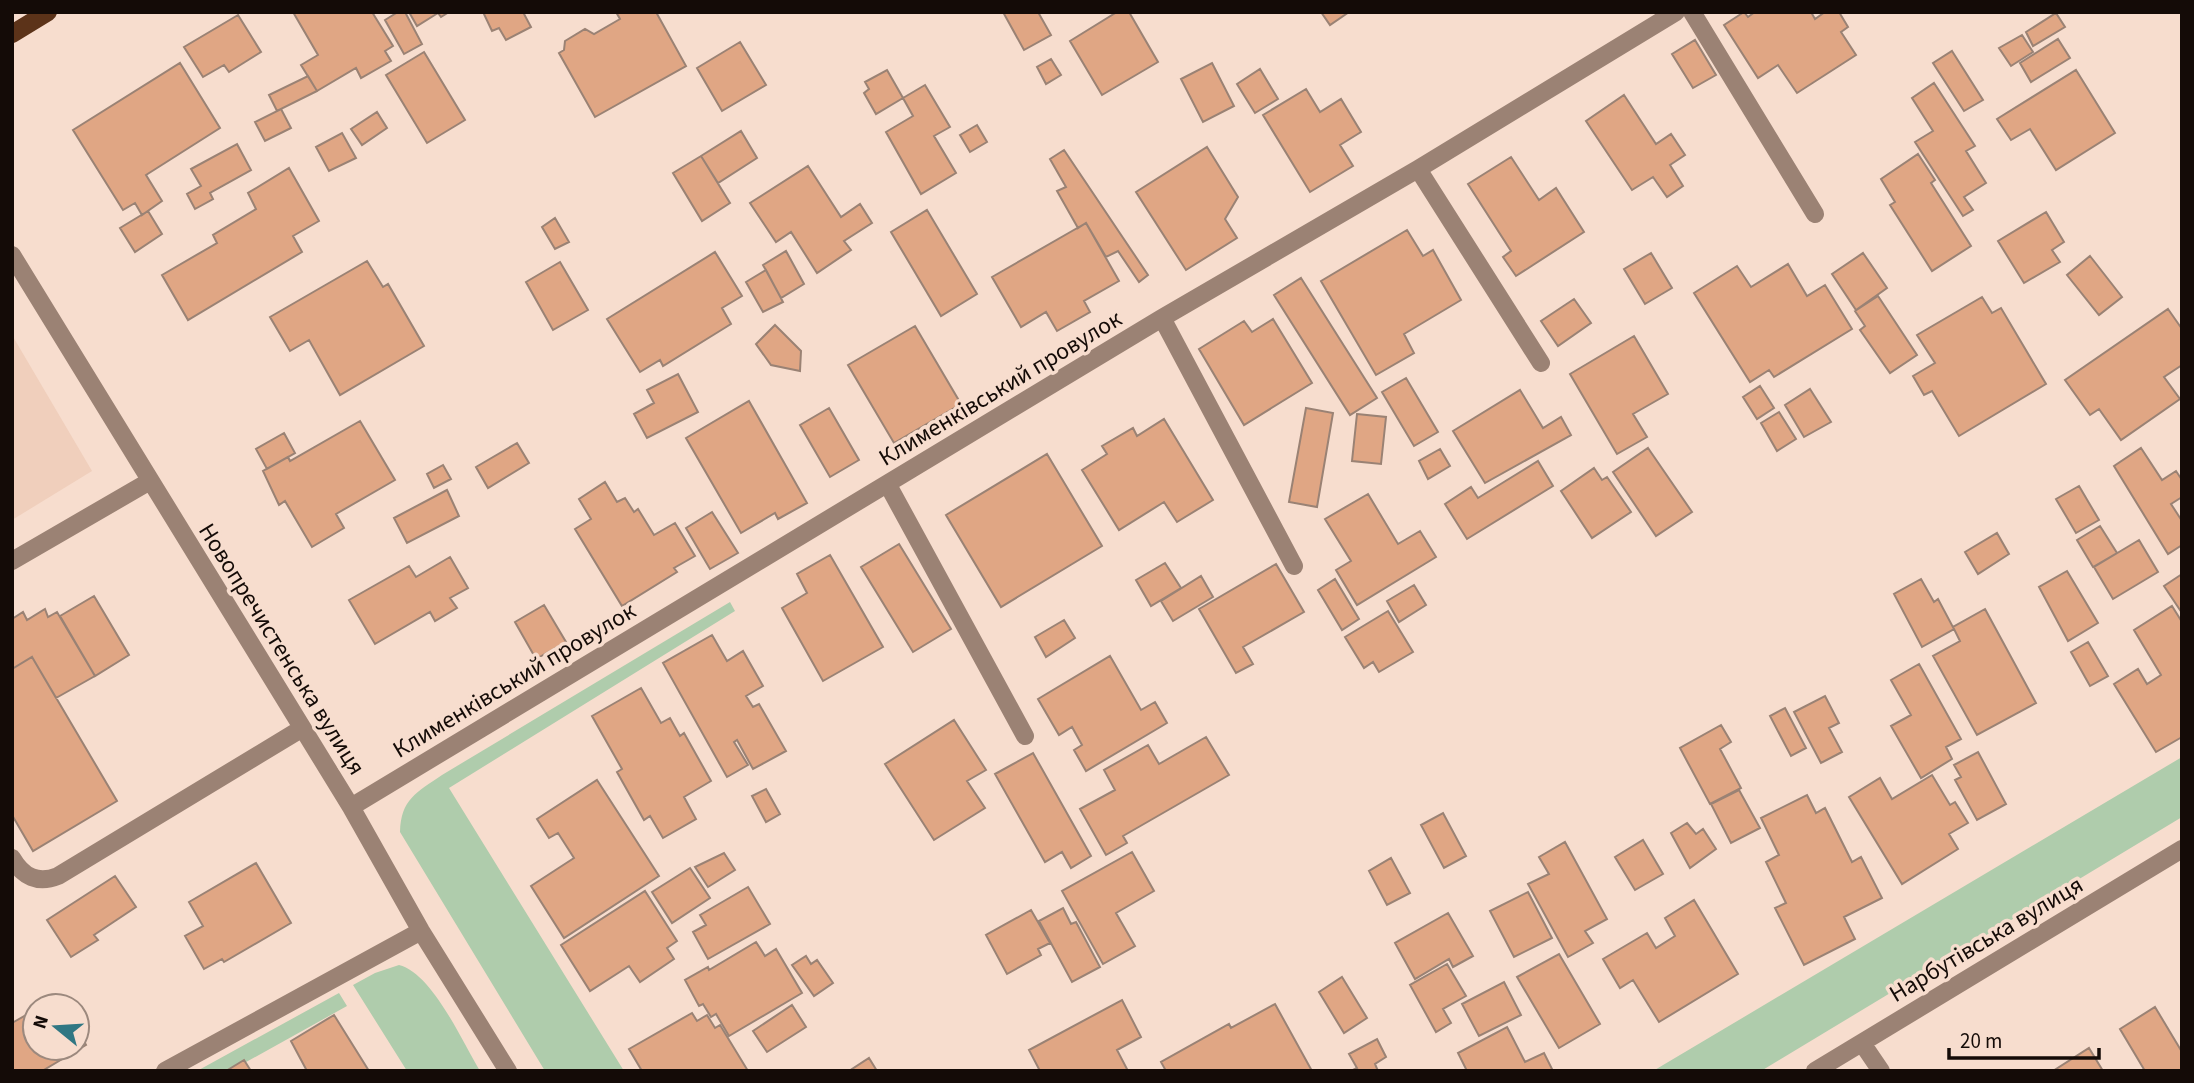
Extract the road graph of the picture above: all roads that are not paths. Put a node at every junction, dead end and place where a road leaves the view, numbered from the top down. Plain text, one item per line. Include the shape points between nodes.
1 (48, 12) edge
2 (1676, 12) edge
3 (1692, 12) edge
4 (12, 34) edge
5 (1418, 169) junction
6 (1815, 214) dead end
7 (12, 255) edge
8 (1162, 318) junction
9 (1541, 363) dead end
10 (150, 481) junction
11 (888, 485) junction
12 (12, 561) edge
13 (1294, 566) dead end
14 (301, 729) junction
15 (1025, 736) dead end
16 (351, 807) junction
17 (2182, 849) edge
18 (12, 858) edge
19 (421, 931) junction
20 (1862, 1043) junction
21 (165, 1071) edge
22 (508, 1071) edge
23 (1815, 1071) edge
24 (1881, 1071) edge

1 - 4 main road
2 - 5 street, Клименківський провулок
3 - 6 street
5 - 8 street, Клименківський провулок
5 - 9 street
7 - 10 street, Новопречистенська вулиця
8 - 11 street, Клименківський провулок
8 - 13 street
10 - 12 street
10 - 14 street, Новопречистенська вулиця
11 - 15 street
11 - 16 street, Клименківський провулок
14 - 16 street, Новопречистенська вулиця
14 - 18 street via 58,876 36,880 25,875
16 - 19 street, Новопречистенська вулиця
17 - 20 street, Нарбутівська вулиця
19 - 21 street
19 - 22 street, Новопречистенська вулиця
20 - 23 street, Нарбутівська вулиця
20 - 24 street

